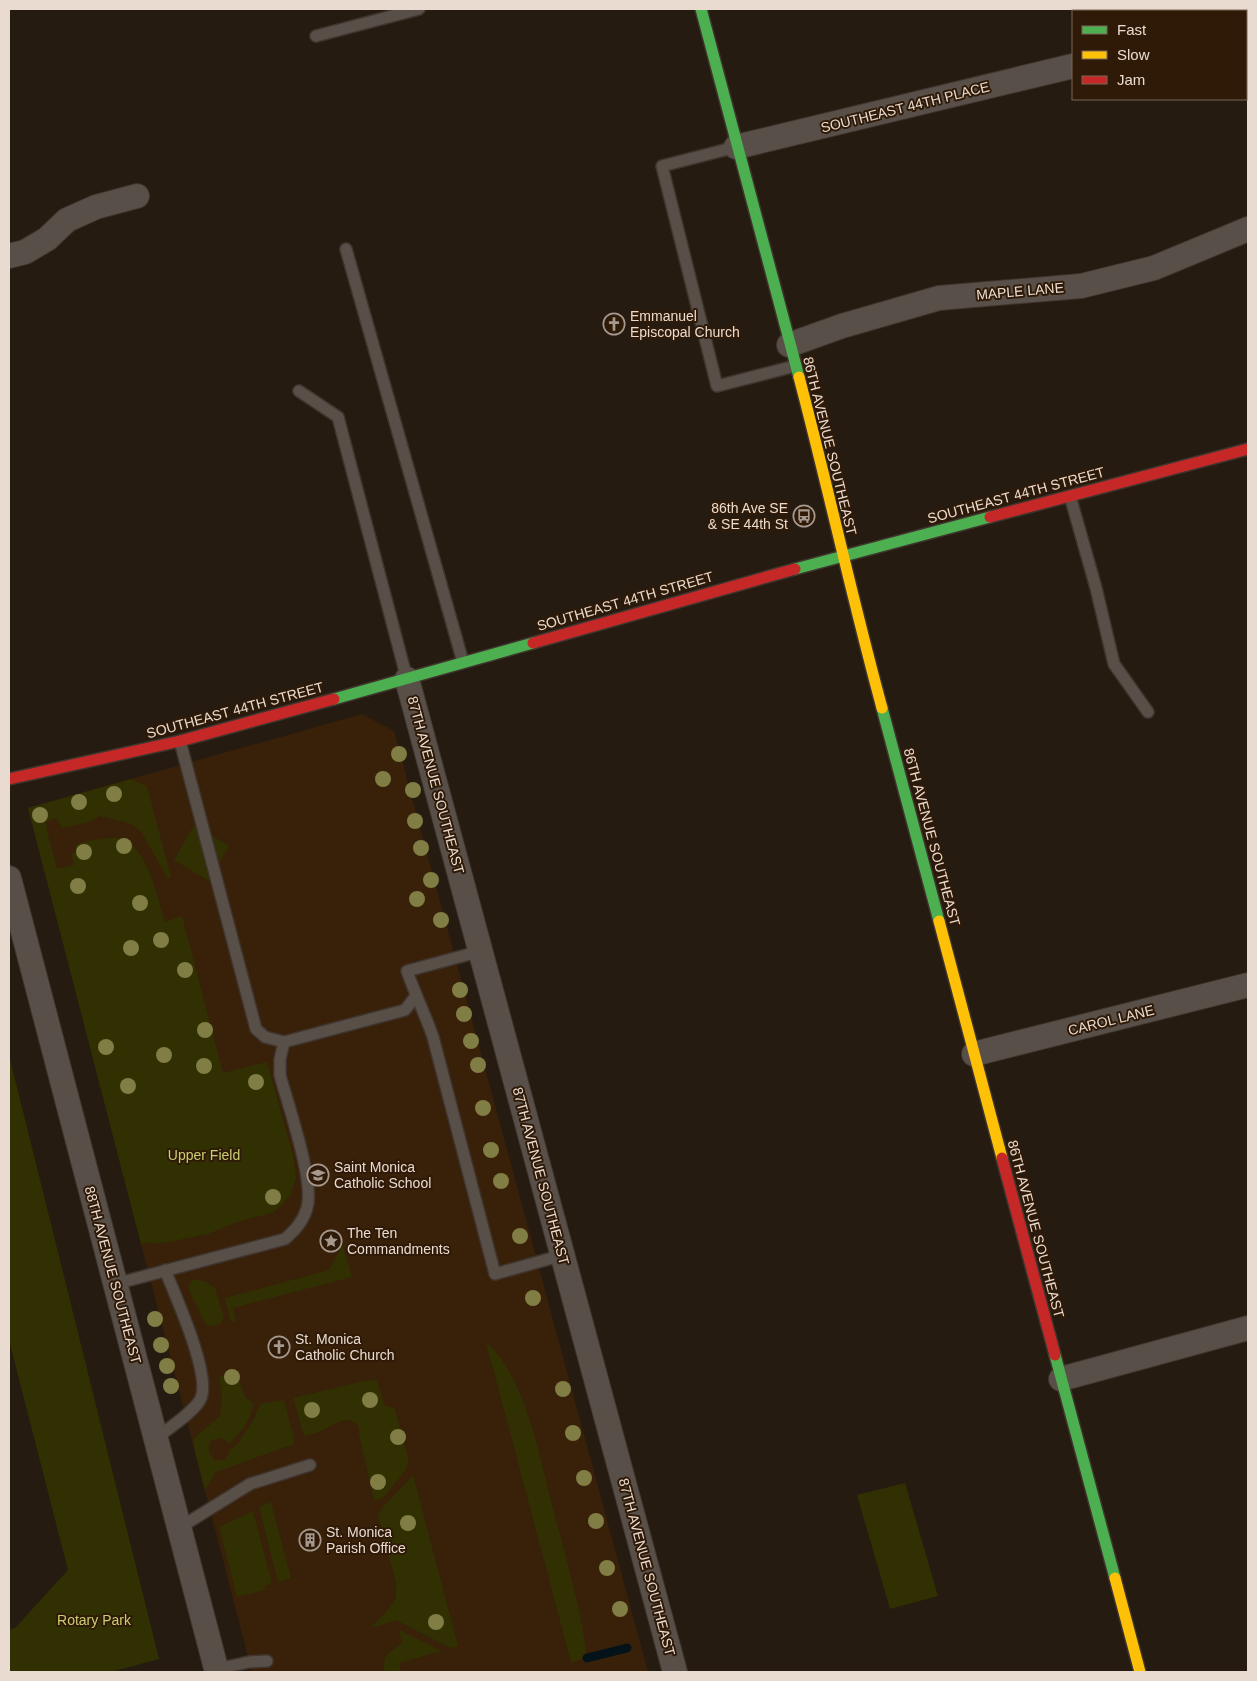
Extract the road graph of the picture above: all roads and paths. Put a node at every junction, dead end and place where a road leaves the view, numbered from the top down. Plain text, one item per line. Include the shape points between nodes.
1 (419, 9) edge
2 (701, 9) edge
3 (316, 36) dead end
4 (1072, 66) edge
5 (736, 147) junction
6 (137, 196) dead end
7 (1248, 229) edge
8 (346, 248) dead end
9 (9, 256) edge
10 (792, 356) junction
11 (299, 391) dead end
12 (1248, 449) edge
13 (1070, 496) junction
14 (842, 556) junction
15 (463, 662) junction
16 (407, 679) junction
17 (1148, 712) dead end
18 (180, 741) junction
19 (9, 779) edge
20 (9, 878) edge
21 (481, 951) junction
22 (1248, 985) edge
23 (416, 997) junction
24 (284, 1042) junction
25 (974, 1054) junction
26 (563, 1255) junction
27 (165, 1270) junction
28 (115, 1284) junction
29 (1248, 1328) edge
30 (1061, 1380) junction
31 (156, 1438) junction
32 (310, 1465) dead end
33 (179, 1528) junction
34 (267, 1661) dead end
35 (217, 1671) edge
36 (675, 1672) edge
37 (1140, 1672) edge

1 - 3 lane
2 - 5 street, 86TH AVENUE SOUTHEAST
4 - 5 street, SOUTHEAST 44TH PLACE
5 - 10 street, 86TH AVENUE SOUTHEAST
5 - 10 lane via 662,166 717,386
6 - 9 street via 96,207 67,220 47,239 25,252
7 - 10 street, MAPLE LANE via 1154,268 1081,286 939,298 852,324
8 - 15 lane
10 - 14 street, 86TH AVENUE SOUTHEAST
11 - 16 lane via 338,417
12 - 13 street, SOUTHEAST 44TH STREET
13 - 14 street, SOUTHEAST 44TH STREET
13 - 17 lane via 1114,664
14 - 15 street, SOUTHEAST 44TH STREET
14 - 25 street, 86TH AVENUE SOUTHEAST
15 - 16 street, SOUTHEAST 44TH STREET
16 - 18 street, SOUTHEAST 44TH STREET
16 - 21 street, 87TH AVENUE SOUTHEAST
18 - 19 street, SOUTHEAST 44TH STREET
18 - 24 lane via 256,1028 266,1037
20 - 28 street, 88TH AVENUE SOUTHEAST
21 - 23 lane via 407,971
21 - 26 street, 87TH AVENUE SOUTHEAST
22 - 25 street, CAROL LANE
23 - 24 lane via 405,1010
23 - 26 lane via 433,1036 495,1274
24 - 27 lane via 280,1075 308,1180 308,1207 299,1226 285,1239
25 - 30 street, 86TH AVENUE SOUTHEAST
26 - 36 street, 87TH AVENUE SOUTHEAST
27 - 28 lane
27 - 31 lane via 187,1324 203,1377 203,1391 194,1407
28 - 31 street, 88TH AVENUE SOUTHEAST
29 - 30 street
30 - 37 street, 86TH AVENUE SOUTHEAST
31 - 33 street, 88TH AVENUE SOUTHEAST
32 - 33 lane via 250,1484
33 - 35 street, 88TH AVENUE SOUTHEAST
34 - 35 lane via 249,1662

